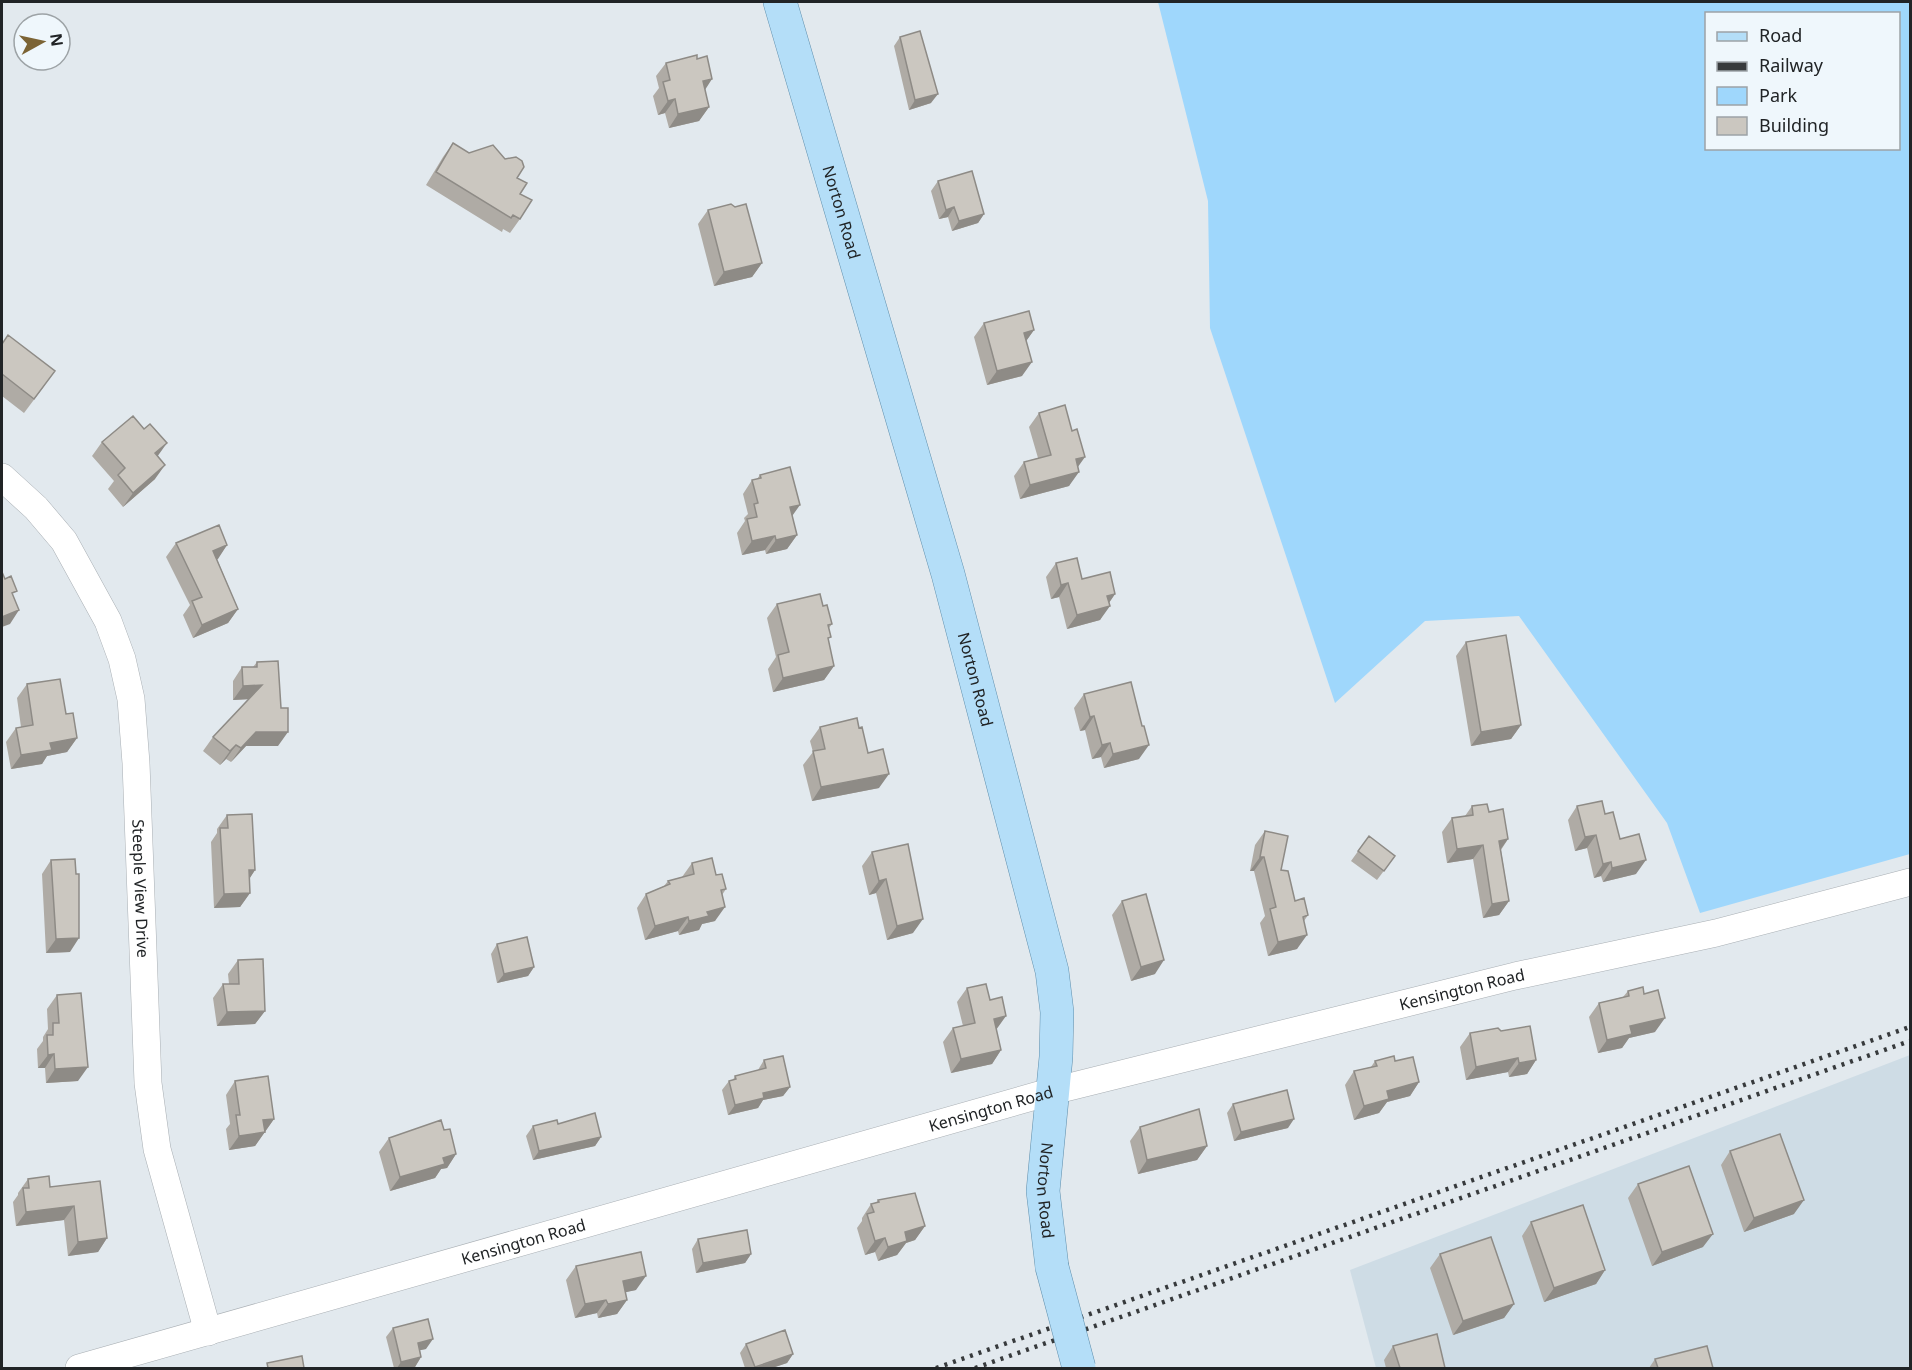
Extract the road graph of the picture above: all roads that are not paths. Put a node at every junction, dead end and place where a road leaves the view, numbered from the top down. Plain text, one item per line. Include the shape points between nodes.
1 (780, 2) edge
2 (2, 477) edge
3 (1911, 882) edge
4 (1053, 1091) junction
5 (208, 1332) junction
6 (79, 1368) edge
7 (1079, 1368) edge

1 - 4 main road, Norton Road via 948,574 1052,971 1057,1012
2 - 5 street, Steeple View Drive via 64,541 108,621 122,659 131,699 135,752 148,1083 157,1149
3 - 4 street, Kensington Road via 1716,933 1515,976
4 - 5 street, Kensington Road
4 - 7 main road, Norton Road, bridge via 1043,1184 1044,1215 1052,1267
5 - 6 street, Kensington Road

